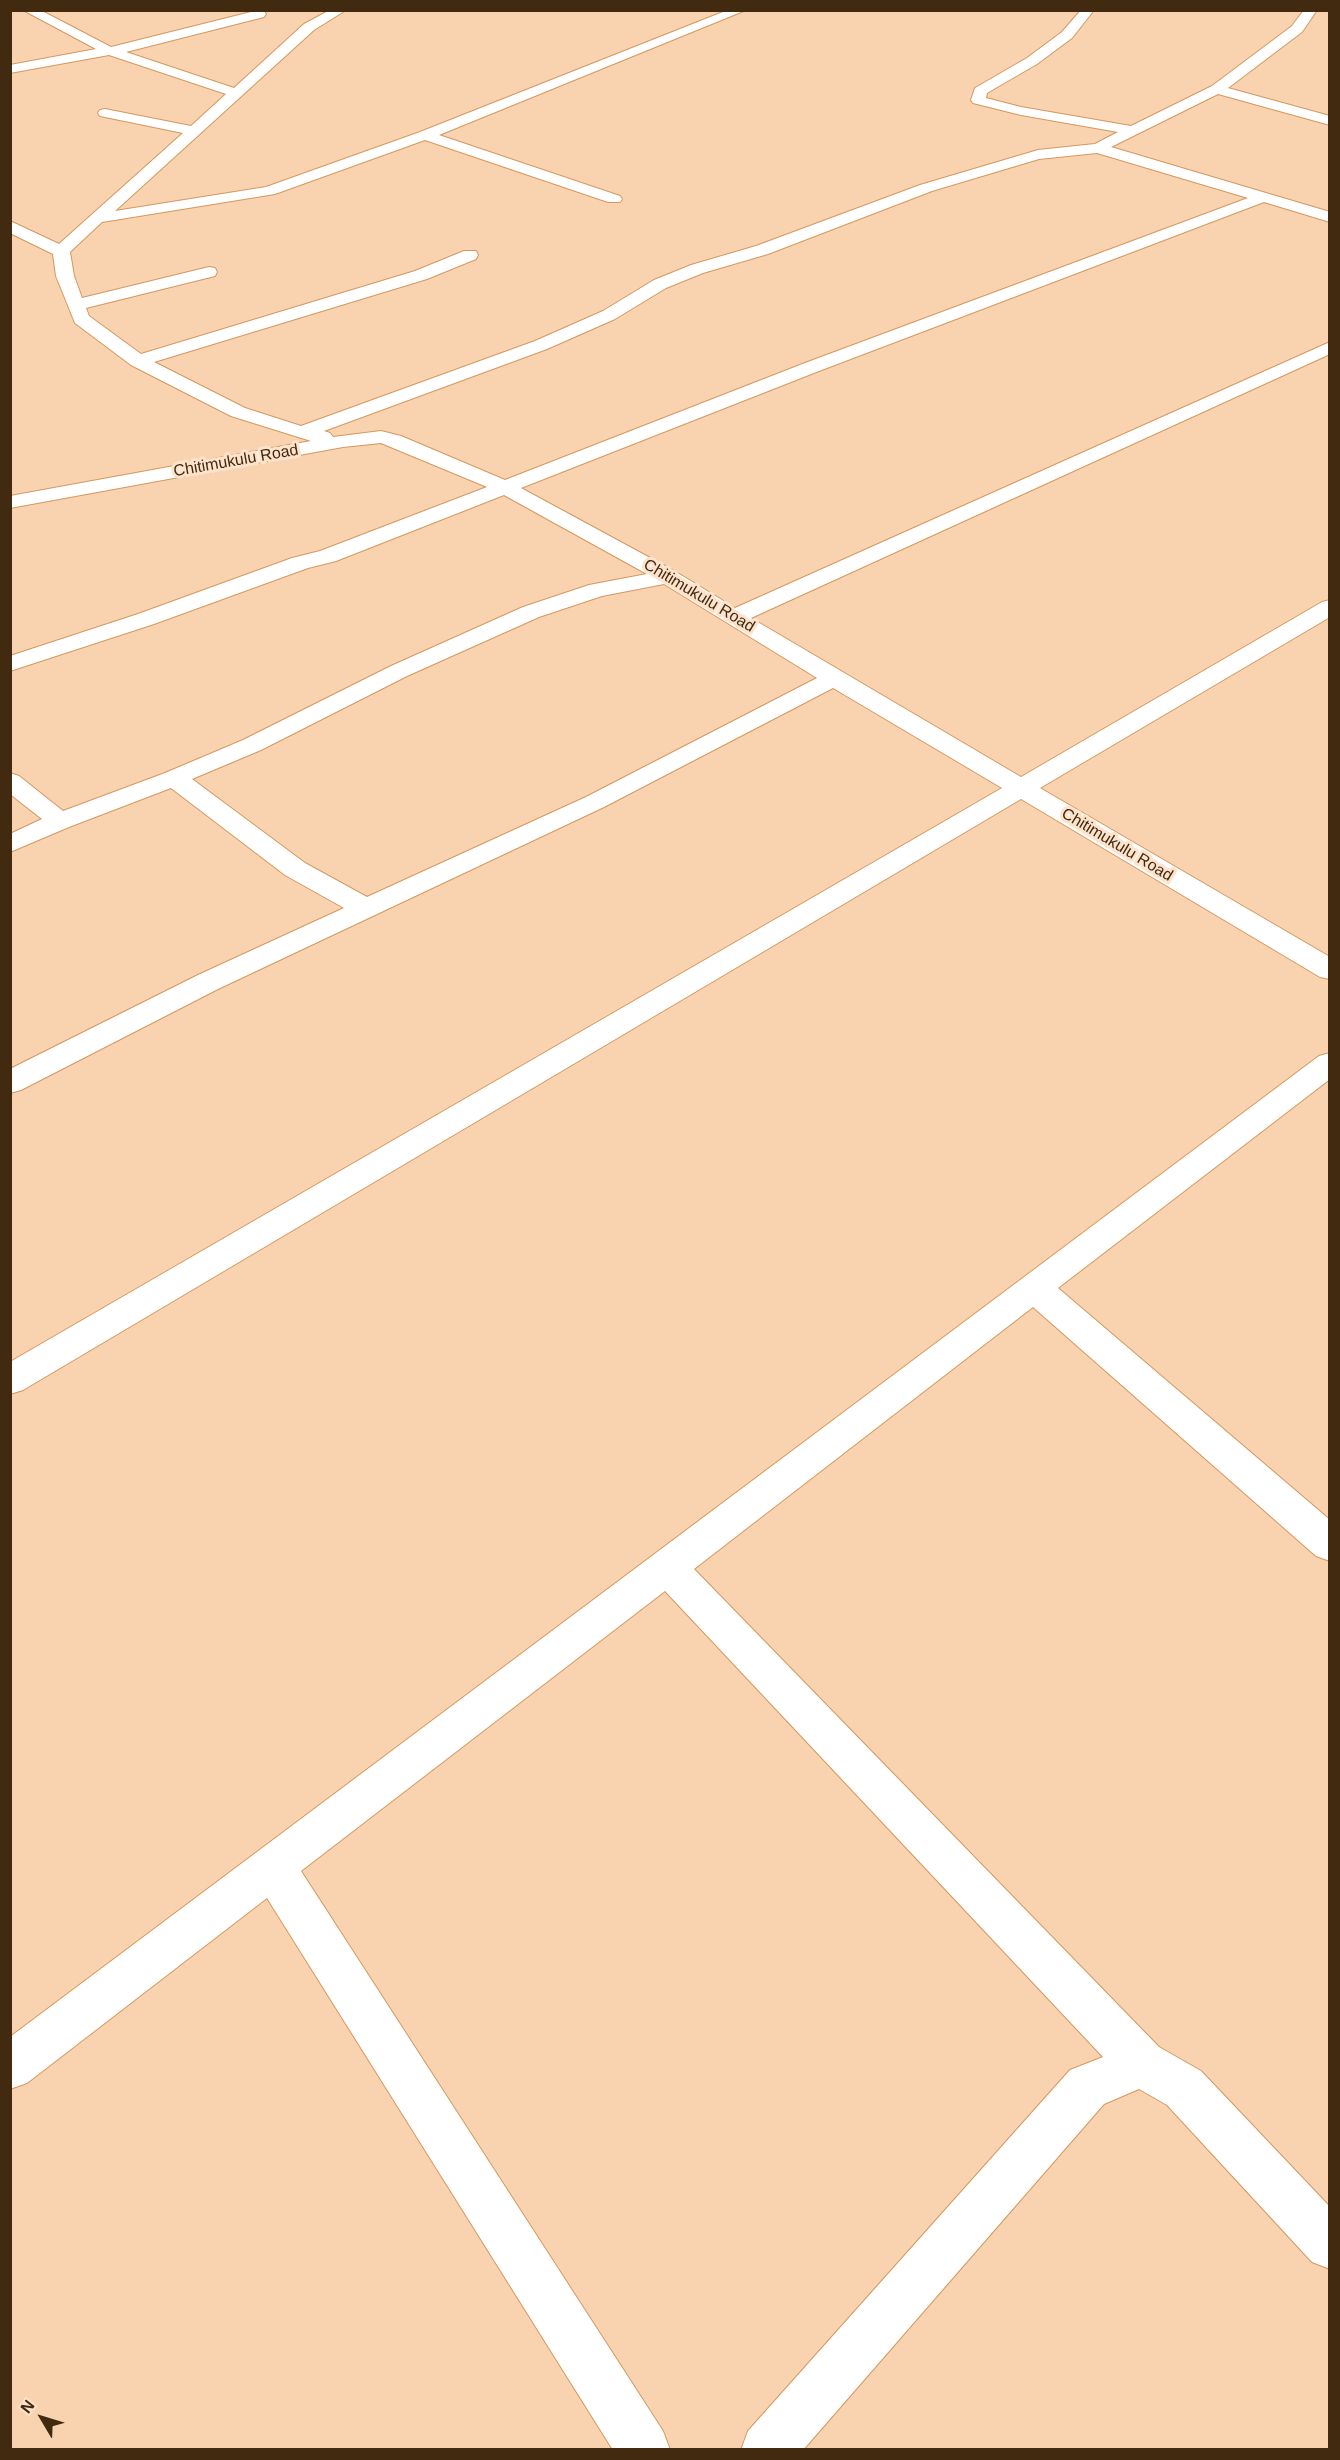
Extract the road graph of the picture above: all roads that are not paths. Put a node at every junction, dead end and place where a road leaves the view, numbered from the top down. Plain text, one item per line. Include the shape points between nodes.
1 (29, 10) edge
2 (340, 10) edge
3 (1088, 10) edge
4 (1311, 10) edge
5 (732, 11) edge
6 (260, 14) edge
7 (291, 23) dead end
8 (309, 27) junction
9 (110, 51) junction
10 (10, 69) edge
11 (1217, 89) junction
12 (236, 93) junction
13 (105, 113) dead end
14 (1329, 121) edge
15 (1131, 130) junction
16 (195, 131) junction
17 (424, 135) junction
18 (1098, 148) junction
19 (1264, 197) junction
20 (614, 199) dead end
21 (1329, 217) edge
22 (99, 218) junction
23 (10, 226) edge
24 (61, 251) junction
25 (470, 255) dead end
26 (209, 272) dead end
27 (76, 305) junction
28 (1329, 347) edge
29 (138, 361) junction
30 (300, 433) junction
31 (344, 441) junction
32 (506, 487) junction
33 (10, 502) edge
34 (668, 577) junction
35 (1329, 607) edge
36 (734, 617) junction
37 (11, 663) edge
38 (834, 678) junction
39 (174, 778) junction
40 (10, 781) edge
41 (1020, 788) junction
42 (60, 821) junction
43 (10, 844) edge
44 (367, 909) junction
45 (1329, 970) edge
46 (1329, 1063) edge
47 (10, 1082) edge
48 (1034, 1288) junction
49 (10, 1380) edge
50 (1329, 1544) edge
51 (667, 1567) junction
52 (273, 1866) junction
53 (1142, 2064) junction
54 (10, 2066) edge
55 (1329, 2244) edge
56 (644, 2450) edge
57 (768, 2450) edge

1 - 9 street
2 - 8 street
3 - 15 street via 1067,35 980,92 978,100
4 - 11 street via 1297,29
5 - 17 street
6 - 9 street
7 - 8 street
8 - 12 street
9 - 10 street
9 - 12 street
11 - 14 street
11 - 15 street
12 - 16 street
13 - 16 street
15 - 18 street
16 - 22 street
17 - 20 street
17 - 22 street via 269,192
18 - 19 street
18 - 30 street via 1038,155 926,188 762,250 697,269 541,345
19 - 21 street
19 - 32 street
22 - 24 street
23 - 24 street
24 - 27 street
25 - 29 street via 421,275
26 - 27 street
27 - 29 street via 81,319
28 - 36 street
29 - 30 street via 238,412
30 - 31 street
31 - 32 street, Chitimukulu Road via 381,436
31 - 33 street, Chitimukulu Road
32 - 34 street, Chitimukulu Road
32 - 37 street via 328,556
34 - 36 street, Chitimukulu Road
34 - 39 street via 597,590 531,612
35 - 41 street
36 - 38 street, Chitimukulu Road
38 - 41 street, Chitimukulu Road
38 - 44 street via 595,802
39 - 42 street
39 - 44 street via 295,869
40 - 42 street
41 - 45 street, Chitimukulu Road
41 - 49 street
42 - 43 street
44 - 47 street via 208,982
46 - 48 street
48 - 50 street
48 - 51 street
51 - 52 street
51 - 53 street
52 - 54 street
52 - 56 street
53 - 55 street via 1184,2088
53 - 57 street via 1087,2087

